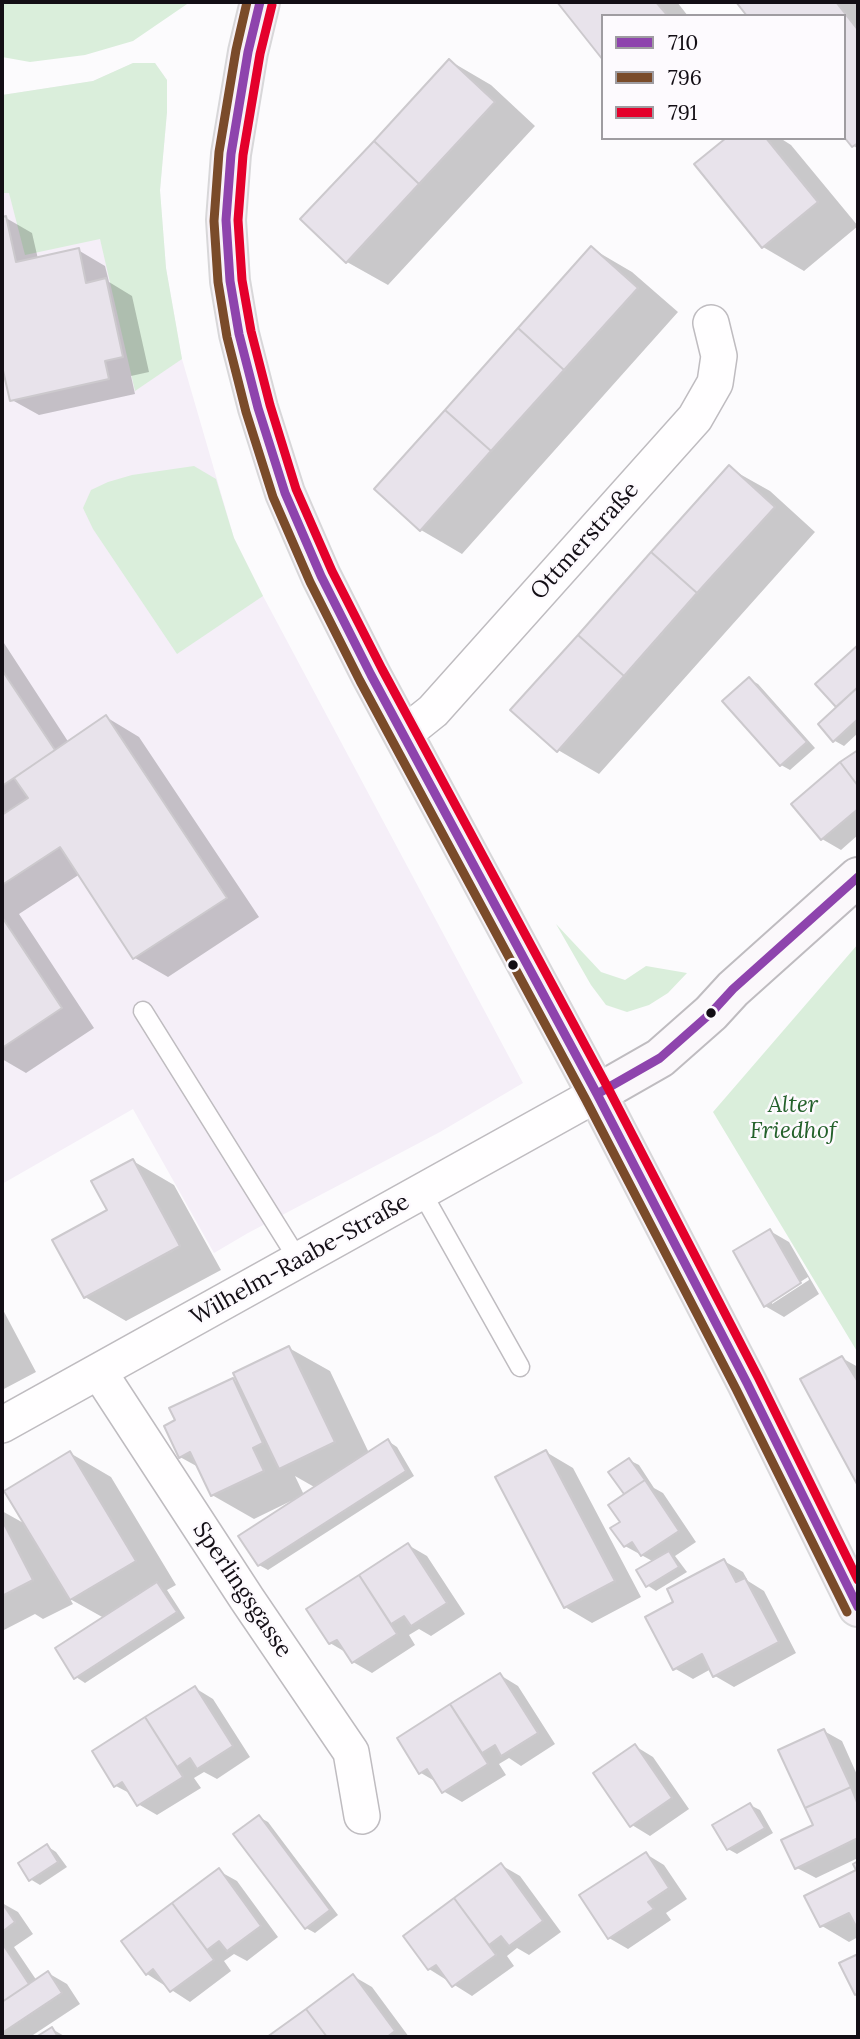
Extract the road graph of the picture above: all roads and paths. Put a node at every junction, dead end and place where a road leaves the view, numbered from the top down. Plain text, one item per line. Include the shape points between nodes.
1 (260, 2) edge
2 (711, 323) dead end
3 (402, 734) junction
4 (858, 877) edge
5 (143, 1011) dead end
6 (597, 1094) junction
7 (421, 1191) junction
8 (299, 1261) junction
9 (520, 1367) dead end
10 (99, 1372) junction
11 (2, 1425) edge
12 (858, 1607) edge
13 (362, 1816) dead end

1 - 3 main road via 231,155 226,220 239,334 285,493 321,576
2 - 3 street, Ottmerstraße via 719,356 715,383 695,418 433,711
3 - 6 main road
4 - 6 main road via 660,1058
5 - 8 lane
6 - 7 street, Wilhelm-Raabe-Straße
6 - 12 main road
7 - 8 street, Wilhelm-Raabe-Straße
7 - 9 lane
8 - 10 street, Wilhelm-Raabe-Straße
10 - 11 street, Wilhelm-Raabe-Straße
10 - 13 street, Sperlingsgasse via 351,1752

